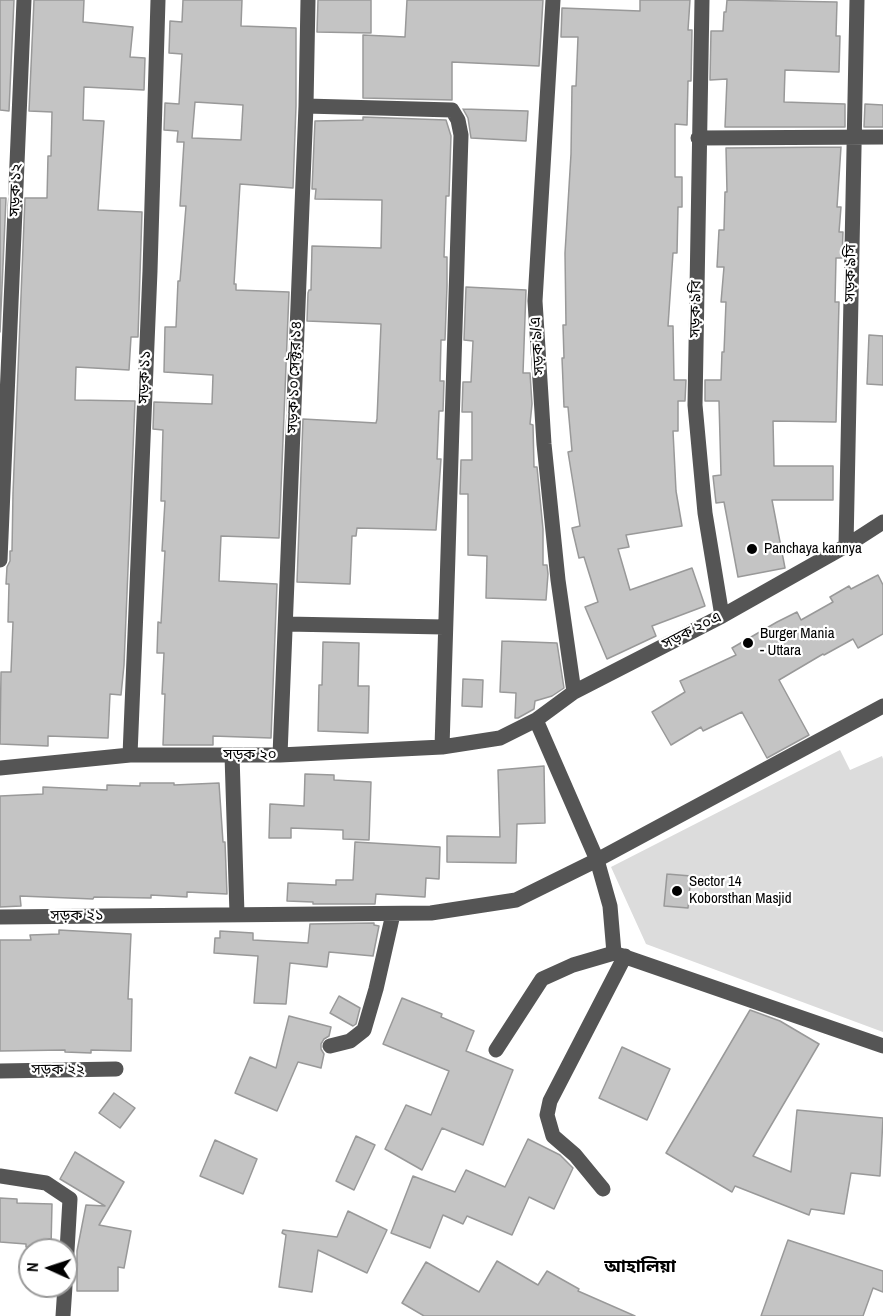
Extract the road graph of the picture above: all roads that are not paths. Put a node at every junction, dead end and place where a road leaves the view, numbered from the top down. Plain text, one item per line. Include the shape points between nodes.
1 (24, 0) edge
2 (158, 0) edge
3 (308, 0) edge
4 (553, 0) edge
5 (702, 0) edge
6 (857, 0) edge
7 (306, 106) junction
8 (854, 137) junction
9 (883, 137) edge
10 (698, 138) junction
11 (883, 522) edge
12 (846, 546) junction
13 (0, 560) edge
14 (722, 616) junction
15 (286, 624) junction
16 (444, 627) junction
17 (574, 692) junction
18 (883, 706) edge
19 (536, 720) junction
20 (500, 738) joint
21 (442, 747) junction
22 (280, 754) junction
23 (130, 755) junction
24 (232, 755) junction
25 (0, 768) edge
26 (597, 860) junction
27 (237, 914) junction
28 (393, 914) junction
29 (0, 917) edge
30 (619, 955) junction
31 (330, 1046) dead end
32 (883, 1047) edge
33 (496, 1050) dead end
34 (116, 1069) dead end
35 (0, 1071) edge
36 (0, 1176) edge
37 (603, 1189) dead end
38 (68, 1238) edge
39 (64, 1298) edge
40 (63, 1316) edge

1 - 13 street, সড়ক ১২
2 - 23 street, সড়ক ১১
3 - 7 street, সড়ক ১০ সেক্টর ১৪
4 - 17 street, সড়ক ৯/এ via 535,300 544,444
5 - 10 street, সড়ক ৯বি
6 - 8 street, সড়ক ৯সি
7 - 15 street, সড়ক ১০ সেক্টর ১৪
7 - 16 street via 442,109 452,110 458,120 461,135
8 - 9 street
8 - 10 street
8 - 12 street, সড়ক ৯সি
10 - 14 street, সড়ক ৯বি via 695,405 705,513
11 - 12 street, সড়ক ২০এ
12 - 14 street, সড়ক ২০এ
14 - 17 street, সড়ক ২০এ
15 - 16 street
15 - 22 street, সড়ক ১০ সেক্টর ১৪
16 - 21 street
17 - 19 street, সড়ক ২০এ
18 - 26 street, সড়ক ২১
19 - 20 street, সড়ক ২০এ
19 - 26 street
20 - 21 street, সড়ক ২০
21 - 22 street, সড়ক ২০
22 - 24 street, সড়ক ২০
23 - 24 street, সড়ক ২০
23 - 25 street, সড়ক ২০
24 - 27 street
26 - 28 street, সড়ক ২১ via 516,900 431,913
26 - 30 street
27 - 28 street, সড়ক ২১
27 - 29 street, সড়ক ২১
28 - 31 street via 364,1030 350,1041
30 - 32 street
30 - 33 street via 573,965 542,979
30 - 37 street via 550,1101 547,1115 553,1136
34 - 35 street, সড়ক ২২
36 - 38 street via 46,1183 70,1199
39 - 40 street

